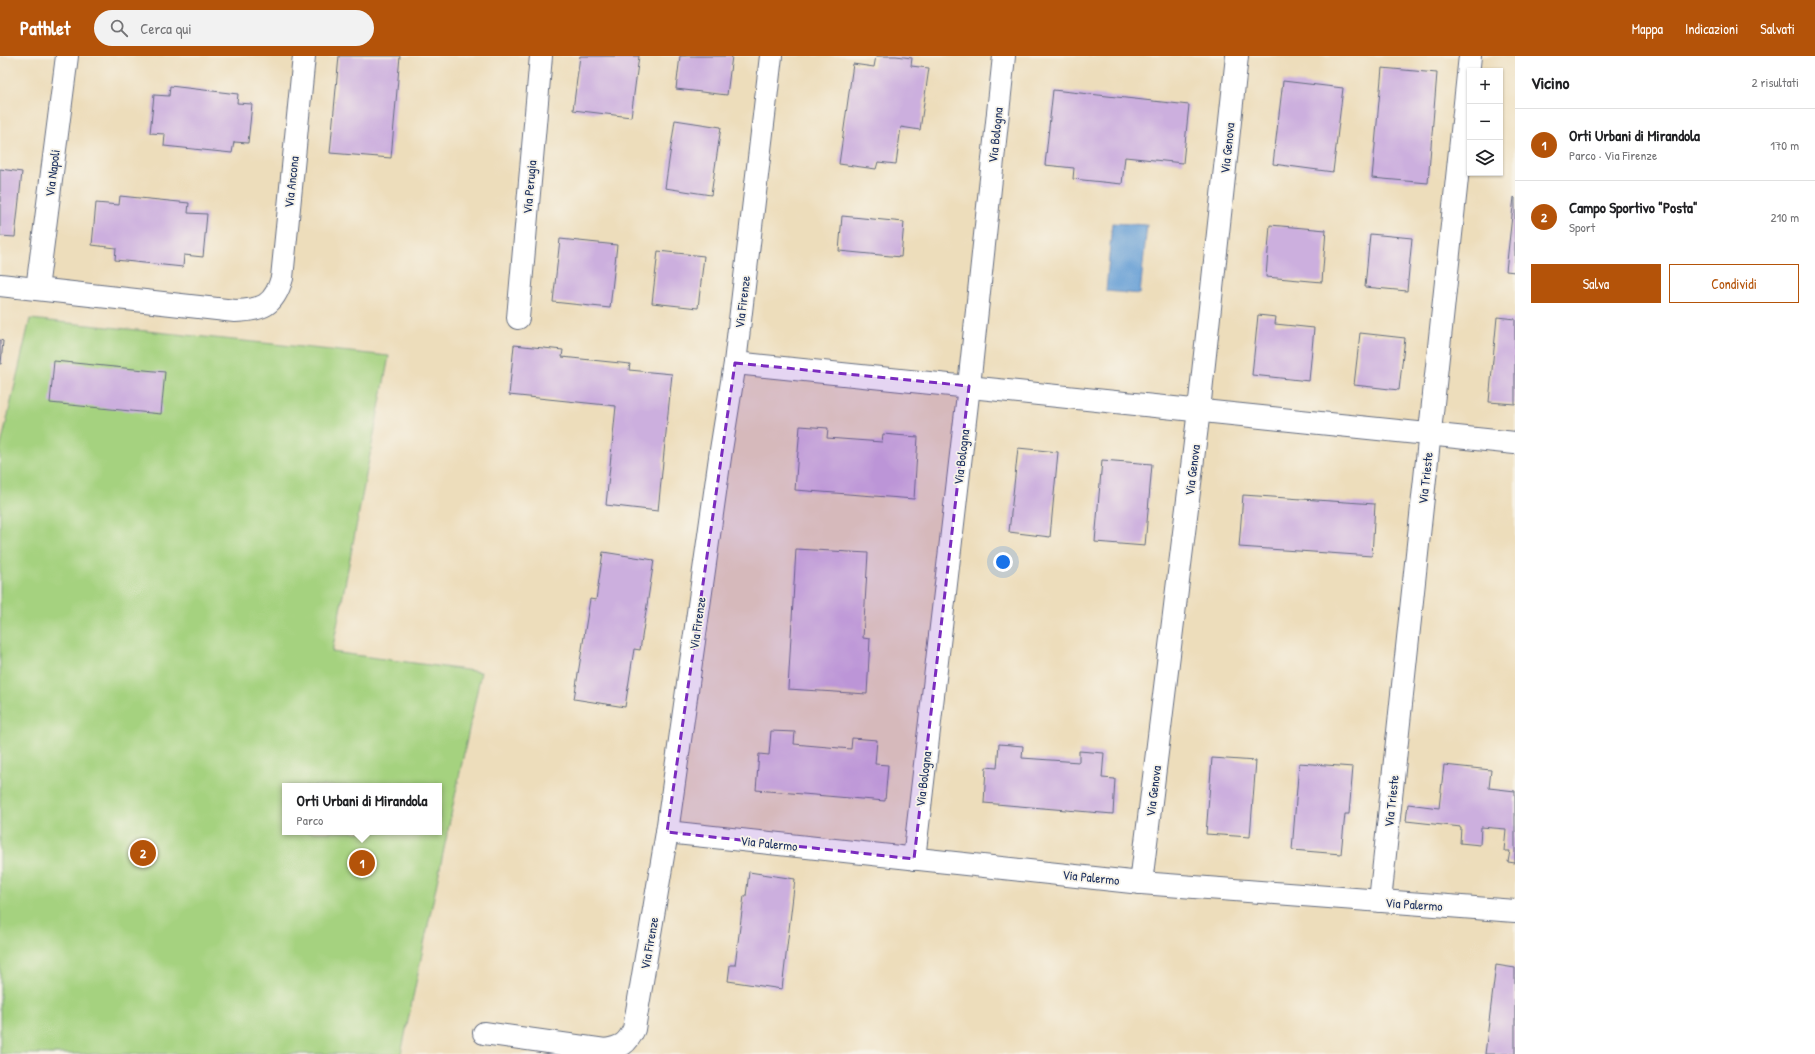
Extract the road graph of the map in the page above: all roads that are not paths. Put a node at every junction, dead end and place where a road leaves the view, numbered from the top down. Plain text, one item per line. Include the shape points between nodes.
1 (66, 56) edge
2 (304, 56) edge
3 (541, 56) edge
4 (771, 56) edge
5 (1004, 56) edge
6 (1237, 56) edge
7 (1470, 56) edge
8 (0, 285) edge
9 (37, 289) junction
10 (518, 318) dead end
11 (734, 364) junction
12 (969, 386) junction
13 (1199, 410) junction
14 (1430, 434) junction
15 (1515, 443) edge
16 (668, 832) junction
17 (914, 859) junction
18 (1141, 883) junction
19 (1380, 901) junction
20 (1515, 912) edge
21 (484, 1033) dead end

1 - 9 street, Via Napoli
2 - 9 street, Via Ancona via 282,278 279,288 268,304 249,311 234,311
3 - 10 street, Via Perugia
4 - 11 street, Via Firenze
5 - 12 street, Via Bologna
6 - 13 street, Via Genova
7 - 14 street, Via Trieste
8 - 9 street
11 - 12 street
11 - 16 street, Via Firenze
12 - 13 street
12 - 17 street, Via Bologna
13 - 14 street
13 - 18 street, Via Genova
14 - 15 street
14 - 19 street, Via Trieste
16 - 17 street, Via Palermo
16 - 21 street, Via Firenze via 634,1029 628,1040 617,1048 605,1050
17 - 18 street, Via Palermo
18 - 19 street, Via Palermo
19 - 20 street, Via Palermo

